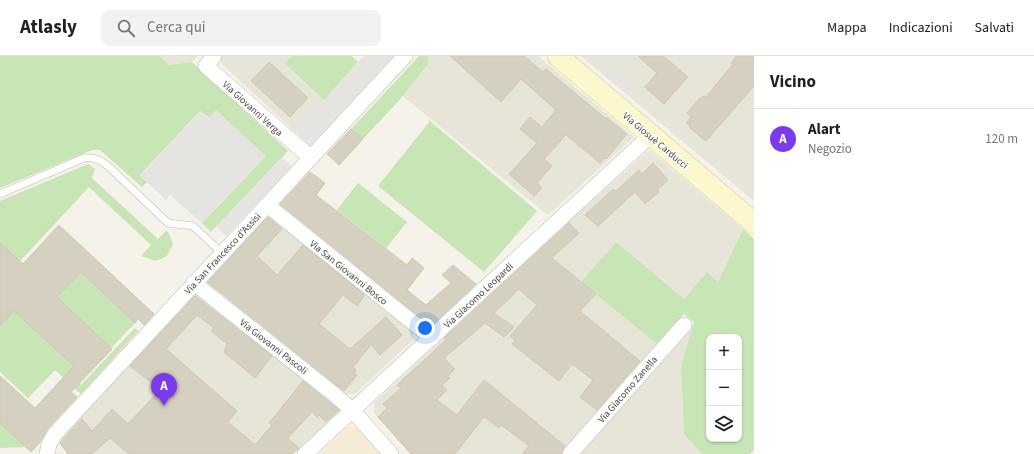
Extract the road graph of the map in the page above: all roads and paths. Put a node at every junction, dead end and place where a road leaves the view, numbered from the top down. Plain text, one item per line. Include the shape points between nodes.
1 (214, 56) edge
2 (405, 56) edge
3 (561, 57) edge
4 (651, 135) junction
5 (311, 158) junction
6 (0, 194) edge
7 (267, 206) junction
8 (754, 223) edge
9 (222, 253) junction
10 (194, 283) junction
11 (684, 325) dead end
12 (432, 338) junction
13 (352, 410) junction
14 (47, 454) edge
15 (305, 454) edge
16 (390, 454) edge
17 (570, 454) edge

1 - 5 street, Via Giovanni Verga via 206,66
2 - 5 street, Via San Francesco d'Assisi
3 - 4 street, Via Giosuè Carducci
4 - 8 street, Via Giosuè Carducci
4 - 12 street, Via Giacomo Leopardi
5 - 7 street, Via San Francesco d'Assisi
6 - 9 lane via 91,157 108,166 168,223 193,226
7 - 9 street, Via San Francesco d'Assisi
7 - 12 street, Via San Giovanni Bosco
9 - 10 street, Via San Francesco d'Assisi
10 - 13 street, Via Giovanni Pascoli
10 - 14 street, Via San Francesco d'Assisi via 55,434
11 - 17 street, Via Giacomo Zanella
12 - 13 street, Via Giacomo Leopardi
13 - 15 street, Via Giacomo Leopardi
13 - 16 street, Via Giovanni Pascoli

